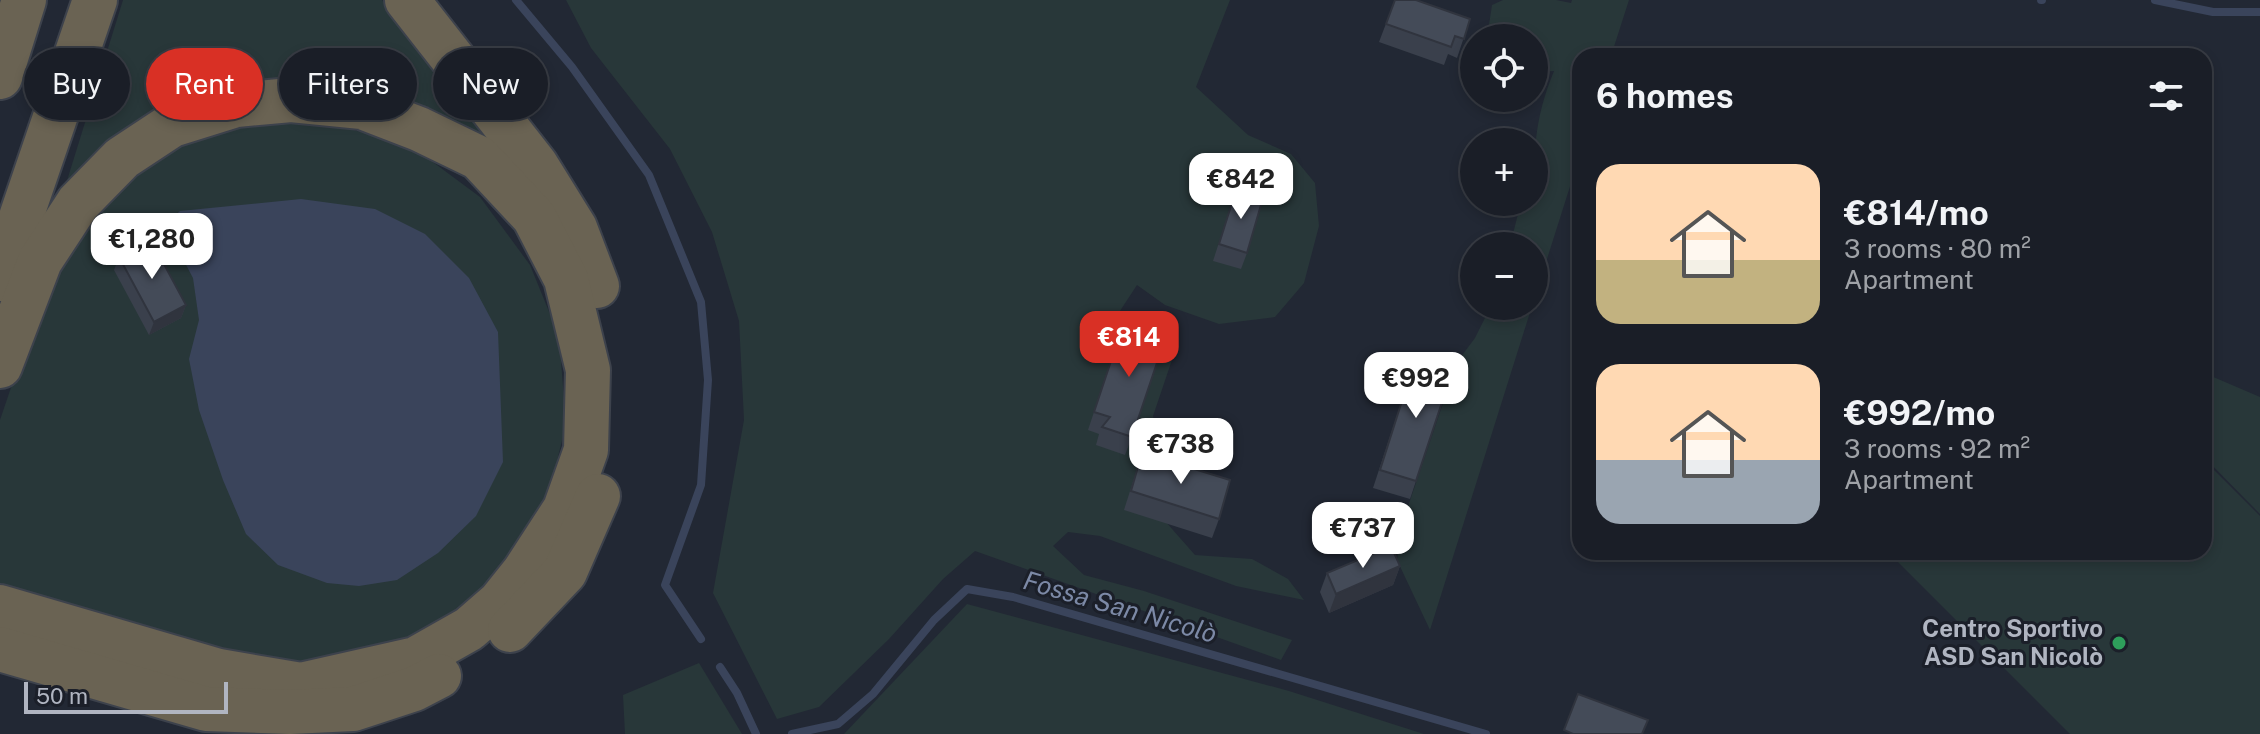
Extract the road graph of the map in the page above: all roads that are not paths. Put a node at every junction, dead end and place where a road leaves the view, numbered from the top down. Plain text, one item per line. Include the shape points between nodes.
1 (24, 0) edge
2 (95, 0) edge
3 (407, 0) edge
4 (0, 77) edge
5 (0, 279) edge
6 (0, 366) edge
7 (0, 607) edge
8 (63, 647) junction
9 (0, 649) edge

1 - 4 highway
2 - 5 highway
3 - 8 highway via 536,165 575,228 598,289 613,351 610,411 599,495 565,572 520,621 473,659 414,689 353,709 206,709
6 - 8 highway via 40,261 78,203 122,158 172,125 236,105 291,100 362,107 479,158 534,217 566,279 588,370 586,450 565,509 500,602 469,629 416,659 301,685
7 - 8 highway
8 - 9 highway

